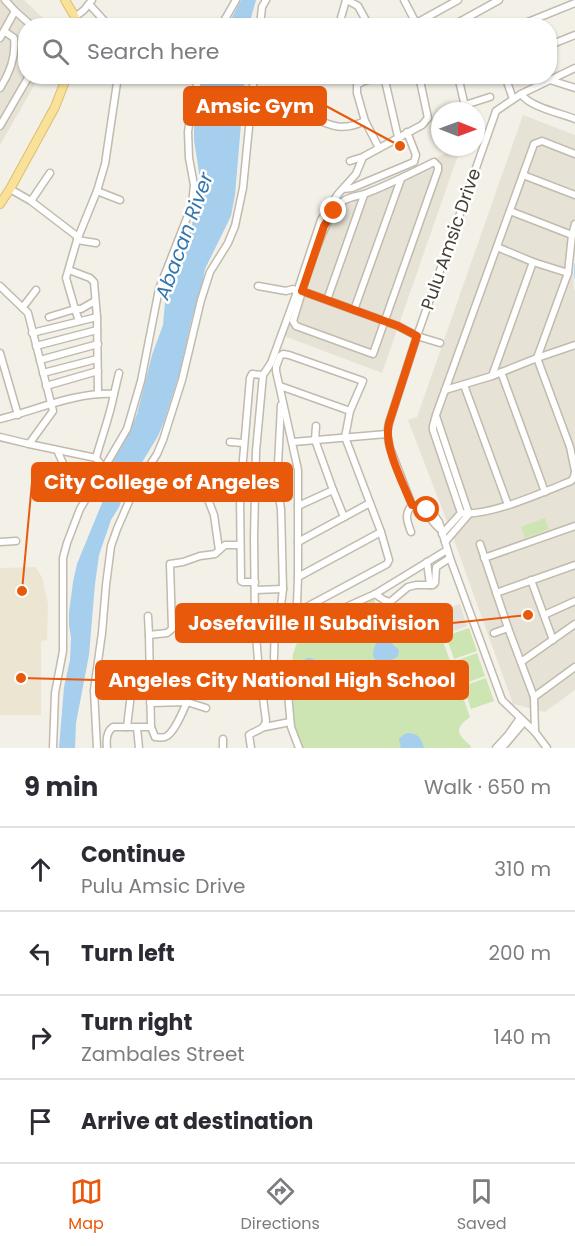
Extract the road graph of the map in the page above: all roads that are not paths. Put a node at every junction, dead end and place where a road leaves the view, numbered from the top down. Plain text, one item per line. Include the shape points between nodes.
1 (5, 0) edge
2 (64, 0) edge
3 (236, 0) edge
4 (266, 0) edge
5 (346, 0) edge
6 (404, 0) edge
7 (459, 0) edge
8 (499, 0) edge
9 (91, 2) edge
10 (447, 3) edge
11 (575, 3) edge
12 (15, 11) junction
13 (23, 18) edge
14 (73, 18) edge
15 (78, 18) edge
16 (103, 18) edge
17 (226, 18) edge
18 (261, 18) edge
19 (341, 18) edge
20 (365, 18) edge
21 (411, 18) edge
22 (423, 18) edge
23 (466, 18) edge
24 (538, 18) edge
25 (4, 31) junction
26 (575, 34) edge
27 (0, 38) edge
28 (557, 42) edge
29 (575, 68) edge
30 (557, 76) edge
31 (557, 82) edge
32 (24, 84) edge
33 (65, 84) edge
34 (117, 84) edge
35 (197, 84) edge
36 (253, 84) edge
37 (359, 84) edge
38 (384, 84) edge
39 (421, 84) edge
40 (459, 84) edge
41 (508, 84) edge
42 (541, 84) edge
43 (0, 88) edge
44 (575, 88) edge
45 (521, 94) junction
46 (289, 96) dead end
47 (490, 97) dead end
48 (513, 99) junction
49 (464, 102) edge
50 (479, 102) edge
51 (575, 119) edge
52 (365, 121) junction
53 (0, 126) edge
54 (406, 132) junction
55 (398, 137) junction
56 (379, 148) junction
57 (575, 154) edge
58 (363, 157) junction
59 (350, 161) dead end
60 (51, 174) dead end
61 (523, 175) junction
62 (401, 179) junction
63 (10, 189) junction
64 (343, 189) junction
65 (97, 191) junction
66 (364, 195) junction
67 (575, 195) edge
68 (120, 200) dead end
69 (31, 201) junction
70 (0, 204) edge
71 (510, 211) junction
72 (575, 224) edge
73 (572, 236) junction
74 (78, 239) junction
75 (96, 243) dead end
76 (497, 247) junction
77 (533, 262) junction
78 (69, 270) junction
79 (568, 273) junction
80 (258, 285) dead end
81 (0, 286) edge
82 (36, 290) dead end
83 (300, 292) junction
84 (327, 300) junction
85 (95, 301) junction
86 (22, 307) junction
87 (75, 309) junction
88 (354, 310) junction
89 (49, 317) dead end
90 (97, 317) junction
91 (79, 321) junction
92 (384, 321) junction
93 (97, 330) junction
94 (32, 333) junction
95 (417, 336) junction
96 (440, 343) dead end
97 (98, 344) junction
98 (36, 346) junction
99 (574, 347) edge
100 (0, 353) edge
101 (537, 358) junction
102 (97, 359) junction
103 (40, 360) junction
104 (271, 363) junction
105 (98, 371) junction
106 (501, 372) junction
107 (43, 373) junction
108 (119, 373) dead end
109 (263, 375) junction
110 (492, 376) junction
111 (464, 385) junction
112 (46, 386) junction
113 (280, 386) junction
114 (445, 390) junction
115 (98, 394) junction
116 (114, 394) junction
117 (51, 404) junction
118 (350, 411) junction
119 (18, 415) junction
120 (0, 419) edge
121 (316, 426) dead end
122 (387, 434) junction
123 (0, 437) edge
124 (345, 437) junction
125 (315, 440) junction
126 (575, 440) edge
127 (230, 442) dead end
128 (293, 442) junction
129 (243, 443) junction
130 (29, 444) junction
131 (570, 447) junction
132 (57, 450) junction
133 (63, 474) dead end
134 (240, 483) junction
135 (204, 489) junction
136 (134, 490) junction
137 (333, 490) junction
138 (254, 491) junction
139 (278, 491) junction
140 (545, 492) junction
141 (370, 503) junction
142 (412, 505) junction
143 (508, 505) junction
144 (298, 506) junction
145 (465, 514) junction
146 (344, 516) junction
147 (457, 523) junction
148 (575, 526) edge
149 (381, 532) junction
150 (411, 532) dead end
151 (441, 532) junction
152 (16, 541) dead end
153 (0, 542) edge
154 (298, 542) junction
155 (445, 542) junction
156 (480, 544) dead end
157 (240, 545) junction
158 (219, 550) junction
159 (447, 550) junction
160 (450, 558) junction
161 (484, 558) junction
162 (427, 562) junction
163 (575, 566) edge
164 (298, 577) junction
165 (531, 580) junction
166 (255, 582) junction
167 (430, 585) junction
168 (283, 589) junction
169 (255, 590) junction
170 (496, 592) junction
171 (375, 594) junction
172 (575, 602) edge
173 (544, 615) junction
174 (148, 616) dead end
175 (575, 624) edge
176 (299, 628) dead end
177 (508, 628) junction
178 (494, 633) dead end
179 (149, 635) junction
180 (553, 640) junction
181 (274, 658) dead end
182 (521, 662) junction
183 (575, 667) edge
184 (150, 683) junction
185 (288, 694) dead end
186 (534, 697) junction
187 (187, 702) junction
188 (150, 703) junction
189 (206, 708) dead end
190 (522, 720) junction
191 (290, 722) junction
192 (127, 727) junction
193 (151, 727) junction
194 (265, 727) junction
195 (137, 728) junction
196 (535, 732) junction
197 (223, 739) dead end
198 (53, 748) edge
199 (97, 748) edge
200 (107, 748) edge
201 (139, 748) edge
202 (223, 748) edge
203 (251, 748) edge
204 (299, 748) edge
205 (496, 748) edge
206 (502, 748) edge
207 (547, 748) edge

1 - 12 street
2 - 14 main road
3 - 17 street
4 - 18 street
5 - 19 street
5 - 20 street via 358,6
6 - 21 street
7 - 10 street
8 - 23 street
9 - 15 street
9 - 16 street
10 - 22 street
11 - 24 street
12 - 13 street
12 - 25 street
25 - 27 street
25 - 43 street via 15,43 13,61
26 - 28 street
29 - 30 street, Pulu Amsic Drive
31 - 44 street
32 - 53 street
33 - 63 main road
34 - 65 street
35 - 198 street via 188,132 194,185 192,205 159,289 127,429 80,509 63,558 63,651 55,693
36 - 136 street via 243,188 235,226 210,272 166,432
37 - 52 street via 357,93
38 - 55 street
39 - 54 street via 428,118
40 - 49 street
41 - 48 street
42 - 45 street, Pulu Amsic Drive
45 - 48 street, Pulu Amsic Drive
45 - 51 street via 531,103
46 - 52 street via 314,109 312,117 341,128
47 - 50 street
48 - 95 street, Pulu Amsic Drive via 495,114
52 - 56 street
54 - 55 street
54 - 64 street via 416,155 414,162
55 - 56 street
56 - 58 street
57 - 61 street via 538,142
58 - 59 street
58 - 64 street via 356,174
60 - 69 street
61 - 67 street
61 - 71 street
62 - 66 street
62 - 88 street
62 - 92 street via 434,162 438,166
63 - 69 street
63 - 70 main road
64 - 83 street via 321,220
65 - 68 street
65 - 74 street
66 - 83 street via 347,199 324,226
66 - 84 street
69 - 74 street
71 - 73 street
71 - 76 street
72 - 73 street
73 - 79 street
74 - 75 street
74 - 78 street
76 - 77 street
76 - 114 street
77 - 79 street
77 - 110 street
78 - 85 street via 94,282
78 - 87 street via 66,278
79 - 101 street
80 - 83 street
81 - 86 street
82 - 86 street
83 - 84 street
83 - 92 street via 293,321 296,326 373,354
83 - 104 street
84 - 88 street
85 - 87 street
85 - 90 street
86 - 94 street via 28,314
87 - 89 street
87 - 91 street
88 - 92 street
90 - 91 street
90 - 93 street
91 - 94 street
92 - 95 street
93 - 97 street
93 - 98 street
94 - 98 street
95 - 96 street
95 - 122 street, Pulu Amsic Drive
97 - 102 street
97 - 103 street
98 - 103 street
99 - 101 street
100 - 119 street
101 - 106 street
101 - 131 street
102 - 105 street
102 - 107 street
103 - 107 street
104 - 109 street
104 - 139 street via 281,406
105 - 112 street
105 - 115 street
106 - 110 street
106 - 140 street
107 - 112 street
108 - 116 street
109 - 129 street via 252,374 250,378
109 - 138 street
110 - 111 street
111 - 114 street
111 - 143 street
112 - 117 street
113 - 118 street
113 - 118 street via 276,367 283,354 363,381
113 - 128 street
114 - 145 street via 433,430
115 - 116 street
115 - 117 street
116 - 132 street via 98,460
117 - 119 street
117 - 130 street via 52,413
118 - 124 street
119 - 120 street
121 - 125 street
122 - 124 street
122 - 142 street
123 - 130 street
124 - 125 street
124 - 141 street
125 - 128 street
125 - 137 street
126 - 131 street
127 - 129 street
128 - 144 street
129 - 134 street
130 - 132 street
131 - 140 street via 574,477 571,482
132 - 133 street via 66,471
134 - 135 street via 213,482
134 - 157 street
135 - 136 street via 191,496
135 - 158 street via 214,515
136 - 199 street via 109,555 94,690
137 - 144 street
137 - 146 street
138 - 139 street
138 - 166 street
139 - 168 street
140 - 143 street
141 - 146 street
141 - 149 street
142 - 150 street via 406,516
142 - 151 street via 432,512
143 - 145 street
144 - 154 street
145 - 147 street
146 - 154 street
147 - 151 street
147 - 155 street
148 - 161 street
149 - 164 street
149 - 164 street via 387,564 301,610 297,604
151 - 155 street
152 - 153 street
154 - 164 street
155 - 159 street
156 - 161 street
157 - 158 street via 225,545
157 - 166 street via 241,581
158 - 179 street via 170,564 172,629
159 - 160 street
159 - 162 street
160 - 167 street via 435,567 435,583
160 - 190 street via 499,692
161 - 170 street
162 - 167 street
162 - 171 street
163 - 165 street
165 - 170 street
165 - 173 street
166 - 169 street
167 - 171 street via 408,587 390,602
168 - 169 street
168 - 181 street via 275,626
169 - 194 street
170 - 177 street
171 - 176 street
172 - 173 street
173 - 180 street
174 - 179 street
175 - 180 street
177 - 178 street
177 - 182 street
179 - 184 street
180 - 182 street
182 - 186 street
183 - 186 street
184 - 188 street
184 - 192 street via 132,685
185 - 191 street
186 - 196 street
187 - 188 street
187 - 189 street
187 - 193 street via 175,728 166,737 155,736
188 - 193 street
190 - 196 street
190 - 205 street
190 - 206 street
191 - 194 street
191 - 204 street
192 - 195 street
192 - 200 street via 111,728
193 - 195 street
194 - 203 street via 249,735
195 - 201 street
196 - 207 street
197 - 202 street

